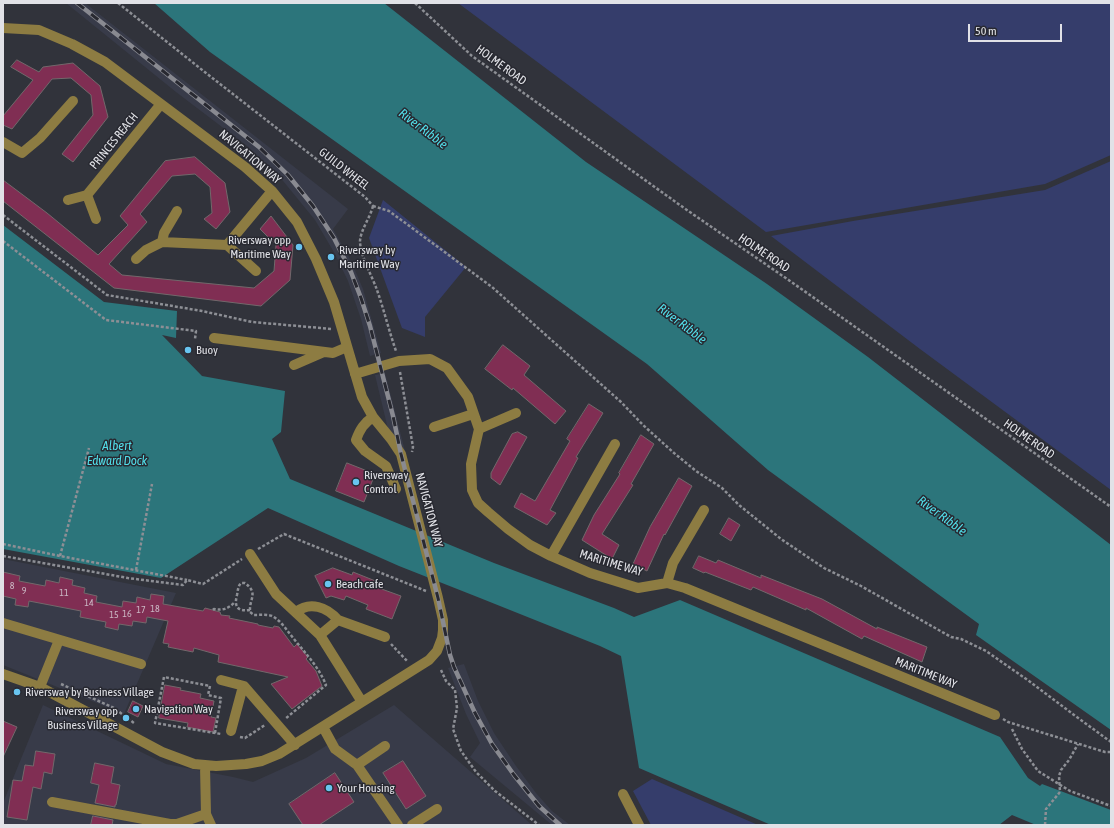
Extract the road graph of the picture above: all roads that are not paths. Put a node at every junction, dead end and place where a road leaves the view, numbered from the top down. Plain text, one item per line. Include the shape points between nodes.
1 (3, 28) edge
2 (73, 101) dead end
3 (161, 104) junction
4 (3, 142) edge
5 (272, 190) junction
6 (87, 195) junction
7 (68, 200) dead end
8 (177, 211) dead end
9 (96, 219) dead end
10 (162, 242) junction
11 (227, 245) junction
12 (136, 259) dead end
13 (256, 271) dead end
14 (214, 338) dead end
15 (347, 348) junction
16 (324, 352) junction
17 (294, 365) dead end
18 (355, 374) junction
19 (516, 413) dead end
20 (474, 414) junction
21 (373, 417) junction
22 (434, 427) dead end
23 (479, 429) junction
24 (615, 444) dead end
25 (396, 490) dead end
26 (704, 510) dead end
27 (250, 554) road end
28 (551, 556) junction
29 (667, 583) junction
30 (296, 612) junction
31 (338, 620) junction
32 (3, 623) edge
33 (320, 635) junction
34 (385, 638) road end
35 (59, 640) junction
36 (141, 664) dead end
37 (3, 674) edge
38 (221, 680) dead end
39 (42, 683) junction
40 (244, 686) junction
41 (362, 702) junction
42 (995, 715) dead end
43 (323, 727) junction
44 (230, 734) road end
45 (295, 745) junction
46 (385, 746) dead end
47 (357, 765) junction
48 (205, 766) junction
49 (623, 794) dead end
50 (52, 802) dead end
51 (437, 809) dead end
52 (206, 814) junction
53 (211, 825) edge
54 (398, 825) edge
55 (412, 825) edge
56 (639, 825) edge

1 - 3 street, NAVIGATION WAY via 39,30 72,44 105,62
2 - 4 street via 40,138 22,153
3 - 5 street, NAVIGATION WAY
3 - 6 street, PRINCES REACH
5 - 11 street
5 - 15 street, NAVIGATION WAY via 296,222 316,259 334,302
6 - 7 street
6 - 9 street
8 - 10 street via 164,233
10 - 11 street
10 - 12 street via 146,250
11 - 13 street
14 - 16 street
15 - 16 street via 333,353
15 - 18 street, NAVIGATION WAY
16 - 17 street
18 - 20 street via 399,361 430,359 447,368 468,397
18 - 21 street, NAVIGATION WAY via 362,397
19 - 23 street
20 - 22 street
20 - 23 street
21 - 25 street via 361,428 356,440 365,451 386,466
21 - 41 street, NAVIGATION WAY via 401,454 438,598 443,630 437,651 429,660
23 - 28 street, MARITIME WAY via 471,464 472,490 478,503 530,545
24 - 28 street
26 - 29 street via 673,563
27 - 30 street via 276,594
28 - 29 street, MARITIME WAY via 590,573 638,588
29 - 42 street, MARITIME WAY via 685,588
30 - 31 street via 303,607 320,606 334,614
30 - 33 street
31 - 33 street
31 - 34 street
32 - 35 street
33 - 41 street
35 - 36 street
35 - 39 street
37 - 39 street, NAVIGATION WAY
38 - 40 street
39 - 48 street, NAVIGATION WAY via 162,752 183,761
40 - 44 street
40 - 45 street
41 - 43 street, NAVIGATION WAY
43 - 45 street, NAVIGATION WAY
43 - 47 street via 335,749
45 - 48 street, NAVIGATION WAY via 262,761 228,766
46 - 47 street
47 - 54 street
48 - 52 street
49 - 56 street
50 - 52 street via 170,824
51 - 55 street
52 - 53 street

